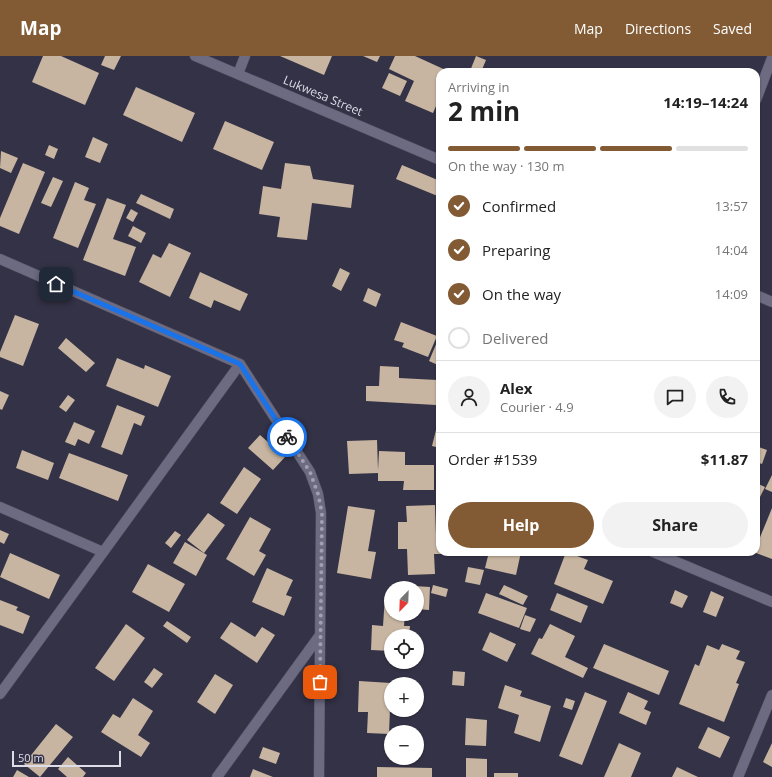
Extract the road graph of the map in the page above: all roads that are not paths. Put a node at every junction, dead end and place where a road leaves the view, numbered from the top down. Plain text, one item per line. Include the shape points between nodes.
1 (195, 56) edge
2 (245, 56) edge
3 (772, 58) edge
4 (238, 74) junction
5 (760, 90) edge
6 (436, 158) edge
7 (0, 259) edge
8 (760, 297) edge
9 (772, 302) edge
10 (240, 364) junction
11 (0, 507) edge
12 (103, 552) junction
13 (663, 556) edge
14 (772, 602) edge
15 (320, 635) junction
16 (0, 694) edge
17 (772, 695) edge
18 (217, 777) edge
19 (319, 777) edge
20 (738, 777) edge

1 - 4 street, Lukwesa Street
2 - 4 street
3 - 5 street
4 - 6 street, Lukwesa Street
7 - 10 street
8 - 9 street
10 - 12 street
10 - 15 street via 310,472 318,494 322,513
11 - 12 street
12 - 16 street
13 - 14 street
15 - 18 street
15 - 19 street
17 - 20 street

